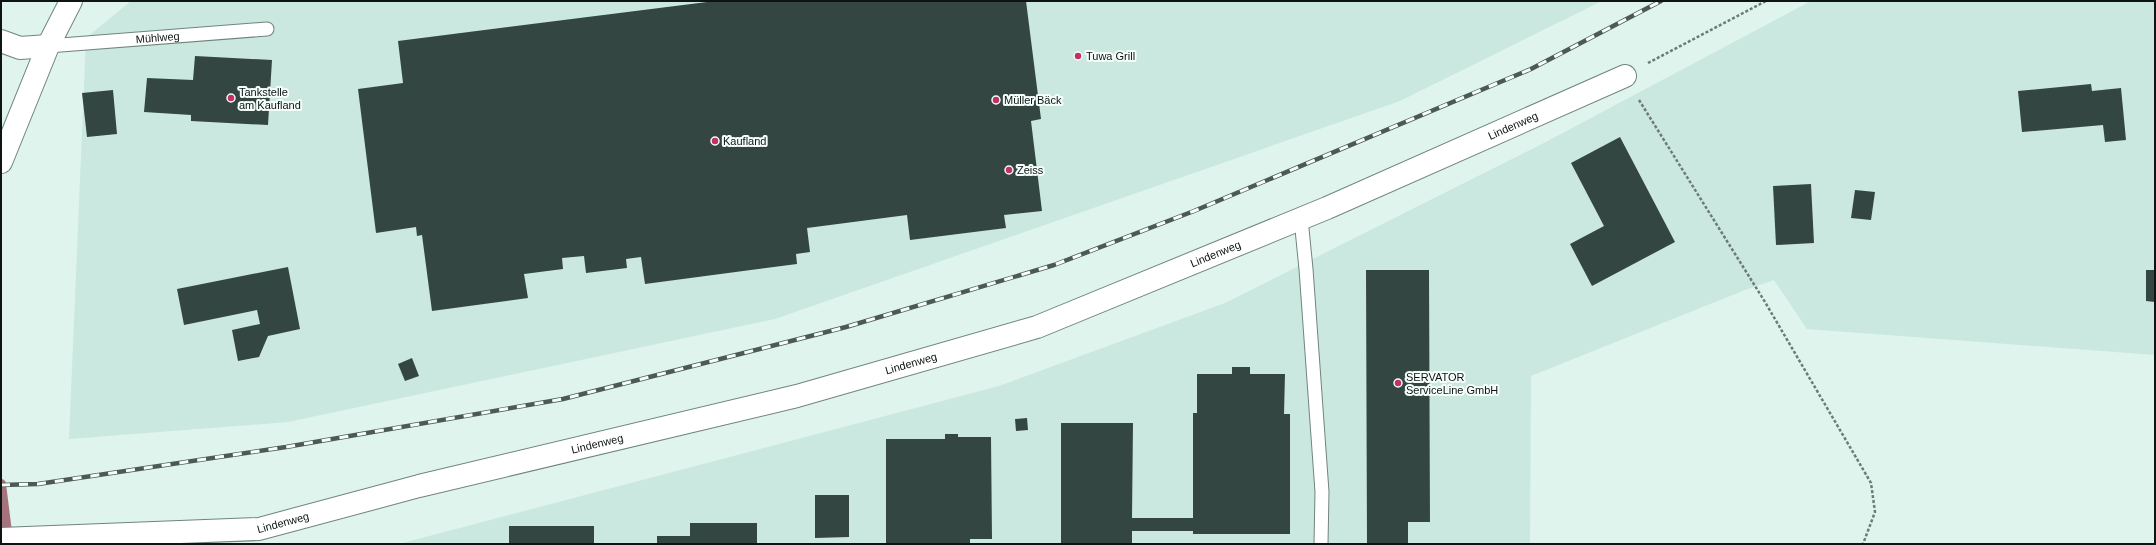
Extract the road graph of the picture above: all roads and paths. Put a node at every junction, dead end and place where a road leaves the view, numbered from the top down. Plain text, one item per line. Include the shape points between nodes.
1 (1766, 1) edge
2 (69, 4) edge
3 (267, 29) dead end
4 (1, 41) edge
5 (48, 46) junction
6 (1624, 76) junction
7 (1, 162) edge
8 (1301, 219) junction
9 (257, 537) edge
10 (10, 539) edge
11 (1321, 544) edge
12 (1863, 544) edge

1 - 6 path
2 - 5 street
3 - 5 lane, Mühlweg
4 - 5 street via 20,48
5 - 7 street
6 - 8 street, Lindenweg
6 - 12 path via 1765,302 1871,483 1875,512
8 - 9 street, Lindenweg via 1037,327 797,396 418,486
8 - 11 lane via 1322,492
9 - 10 street, Lindenweg

